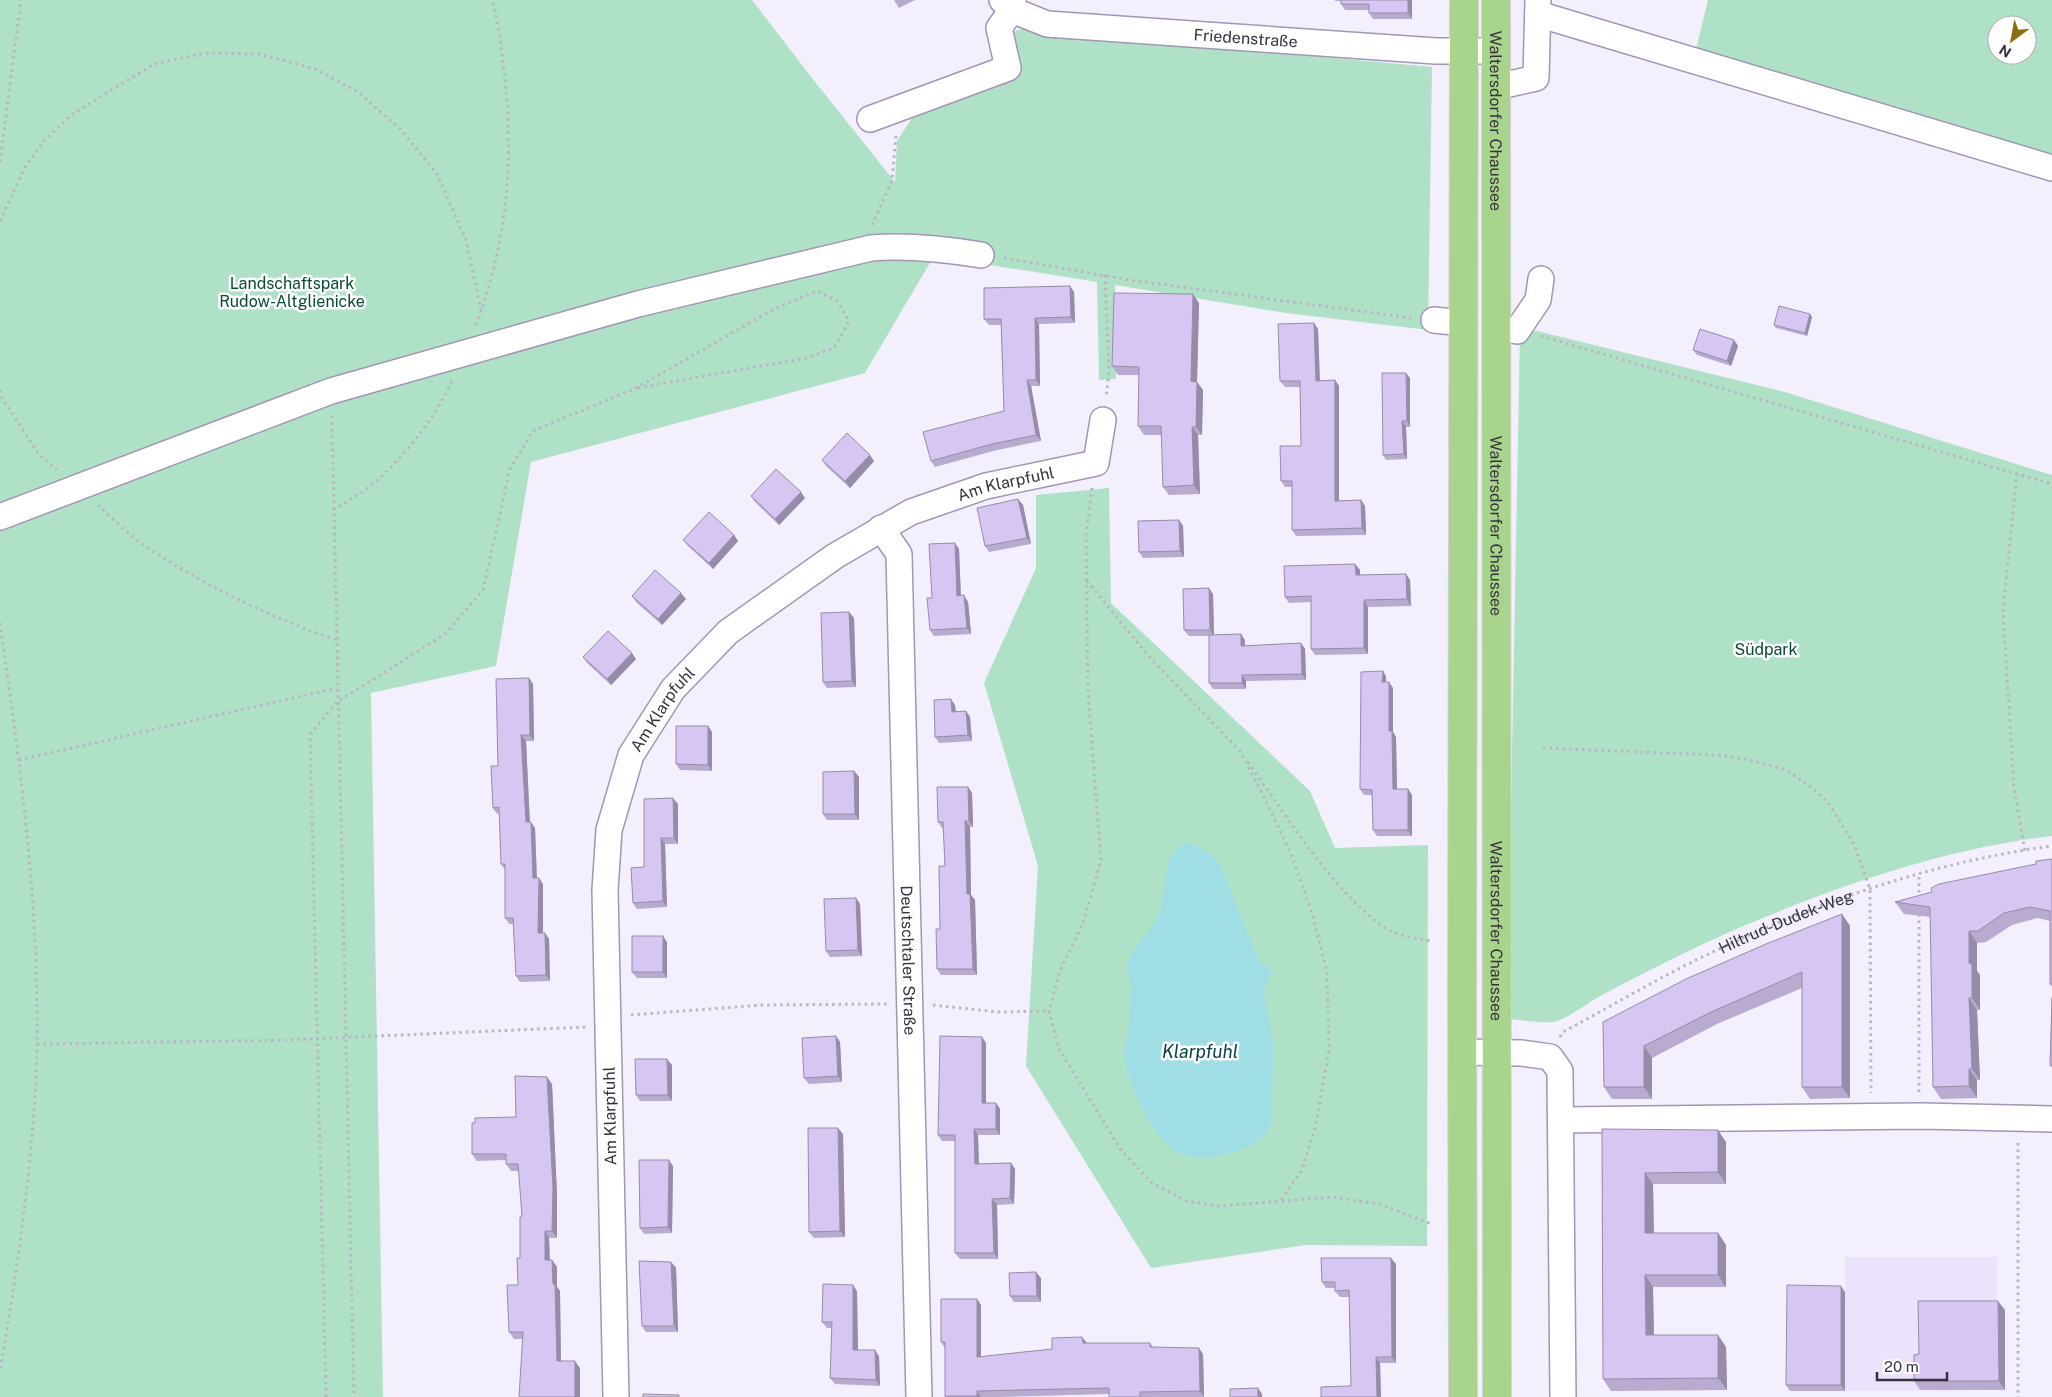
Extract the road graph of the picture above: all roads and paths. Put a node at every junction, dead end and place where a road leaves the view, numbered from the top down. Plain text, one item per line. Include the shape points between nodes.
1 (21, 0) edge
2 (492, 0) edge
3 (1464, 0) edge
4 (1496, 0) edge
5 (1009, 4) edge
6 (1538, 7) edge
7 (1464, 51) junction
8 (1496, 51) junction
9 (1496, 87) junction
10 (921, 99) junction
11 (870, 119) dead end
12 (0, 162) edge
13 (2052, 168) edge
14 (0, 221) edge
15 (871, 248) junction
16 (981, 255) joint
17 (1105, 275) junction
18 (1541, 279) dead end
19 (1496, 297) junction
20 (481, 310) junction
21 (1463, 310) junction
22 (1434, 320) joint
23 (1506, 329) junction
24 (465, 352) junction
25 (636, 388) junction
26 (0, 390) edge
27 (332, 391) junction
28 (1103, 420) joint
29 (1096, 463) junction
30 (2017, 473) junction
31 (2052, 484) edge
32 (76, 486) junction
33 (332, 511) junction
34 (0, 517) edge
35 (880, 528) junction
36 (1086, 580) junction
37 (0, 623) edge
38 (337, 640) junction
39 (336, 688) junction
40 (337, 702) junction
41 (1543, 748) dead end
42 (1240, 751) junction
43 (19, 760) junction
44 (2052, 846) edge
45 (2025, 851) junction
46 (1919, 875) junction
47 (1870, 889) junction
48 (1431, 941) dead end
49 (920, 1004) junction
50 (1049, 1011) junction
51 (608, 1021) junction
52 (346, 1036) junction
53 (318, 1038) junction
54 (37, 1044) junction
55 (1554, 1048) junction
56 (1462, 1052) junction
57 (1496, 1053) junction
58 (1921, 1116) junction
59 (1872, 1118) junction
60 (2018, 1119) junction
61 (2052, 1119) edge
62 (1562, 1120) junction
63 (1280, 1201) junction
64 (1432, 1224) dead end
65 (0, 1370) edge
66 (326, 1397) edge
67 (354, 1397) edge
68 (616, 1397) edge
69 (918, 1397) edge
70 (1463, 1397) edge
71 (1497, 1397) edge
72 (1563, 1397) edge
73 (2018, 1397) edge

1 - 12 path
2 - 20 path via 498,22 508,105 509,183 499,247
3 - 7 main road, Waltersdorfer Chaussee
4 - 8 main road, Waltersdorfer Chaussee
5 - 7 street, Friedenstraße via 1047,24
5 - 10 street via 999,28 1008,68
6 - 9 street via 1536,78
6 - 13 street
7 - 8 street, Friedenstraße
7 - 21 main road, Waltersdorfer Chaussee
8 - 9 main road, Waltersdorfer Chaussee
9 - 19 main road, Waltersdorfer Chaussee
10 - 11 street
10 - 15 path via 896,135 892,181 872,225
14 - 20 path via 25,167 45,140 70,115 154,64 206,53 259,54 315,69 358,92 401,130 436,174 462,231
15 - 16 street via 895,246
15 - 24 street via 638,304
16 - 17 path
17 - 22 path
17 - 28 path via 1109,372
18 - 23 street via 1538,300
19 - 21 street
19 - 23 main road, Waltersdorfer Chaussee
20 - 24 path
21 - 22 street
21 - 56 main road, Waltersdorfer Chaussee
23 - 30 path
23 - 57 main road, Waltersdorfer Chaussee
24 - 27 street
24 - 33 path via 442,403 412,442 375,483
25 - 25 path via 774,309 816,291 837,301 849,321 834,348 807,358
25 - 40 path via 533,431 510,468 484,590 444,635
26 - 32 path via 38,453
27 - 32 street
27 - 33 path
28 - 29 street
29 - 35 street, Am Klarpfuhl via 986,486 911,512
29 - 36 path via 1086,533
30 - 31 path
30 - 45 path via 2003,611 2014,788
32 - 34 street
32 - 38 path via 141,543 224,592
33 - 38 path
35 - 49 street, Deutschtaler Straße via 899,554
35 - 51 street, Am Klarpfuhl via 728,632 673,689 631,755 609,830 605,890
36 - 42 path via 1151,660
36 - 50 path via 1088,692 1100,860 1082,923 1060,971
37 - 43 path
38 - 39 path
39 - 40 path
39 - 43 path
40 - 52 path
40 - 53 path via 310,734
41 - 47 path via 1716,755 1772,764 1787,770 1829,804 1854,844
42 - 48 path via 1332,877 1382,926 1407,937
42 - 63 path via 1291,854 1312,913 1327,972 1329,1050 1316,1124 1302,1170
43 - 54 path via 33,910
44 - 45 path, Hiltrud-Dudek-Weg
45 - 46 path, Hiltrud-Dudek-Weg via 1975,859
46 - 47 path, Hiltrud-Dudek-Weg
46 - 58 path
47 - 55 path, Hiltrud-Dudek-Weg via 1802,913 1687,965 1563,1032
47 - 59 path
49 - 50 path via 998,1012
49 - 51 path via 762,1006
49 - 69 street, Deutschtaler Straße
50 - 63 path via 1059,1049 1121,1150 1152,1184 1187,1201 1219,1206
51 - 52 path
51 - 68 street, Am Klarpfuhl
52 - 53 path
52 - 67 path
53 - 54 path
53 - 66 path
54 - 65 path via 28,1168
55 - 57 street
55 - 62 street via 1560,1071
56 - 57 street
56 - 70 main road, Waltersdorfer Chaussee
57 - 71 main road, Waltersdorfer Chaussee
58 - 59 street
58 - 60 street
59 - 62 street
60 - 61 street
60 - 73 path
62 - 72 street
63 - 64 path via 1330,1197 1379,1204

